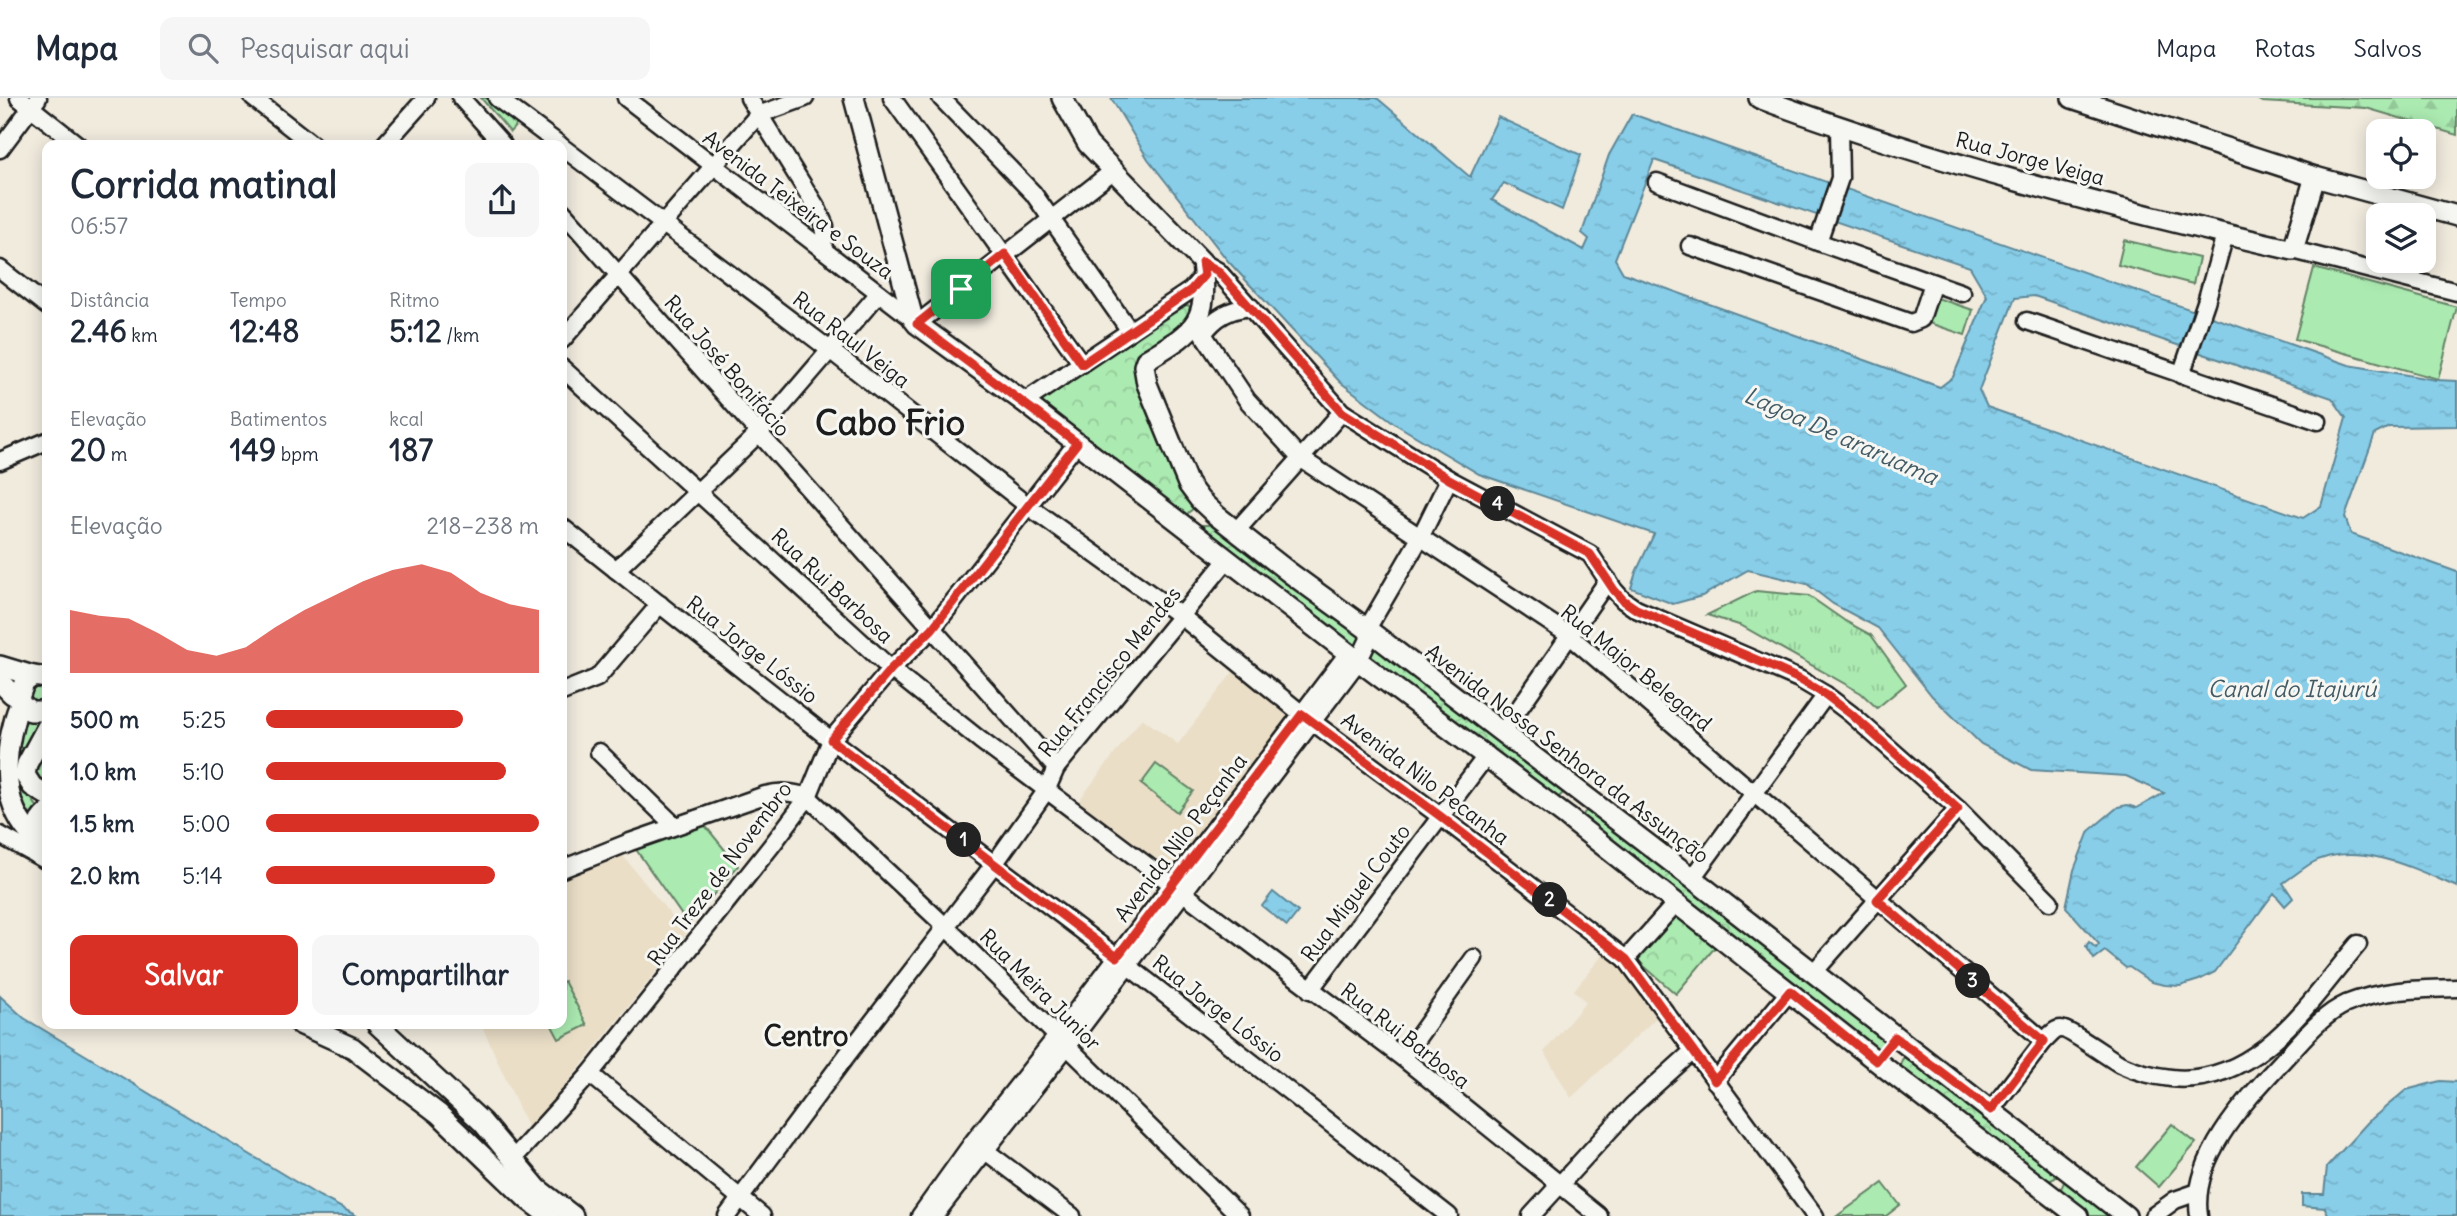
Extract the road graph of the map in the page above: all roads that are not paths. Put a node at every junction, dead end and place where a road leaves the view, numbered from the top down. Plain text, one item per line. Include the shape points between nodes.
1 (253, 98) edge
2 (426, 98) edge
3 (461, 98) edge
4 (497, 98) edge
5 (626, 98) edge
6 (749, 98) edge
7 (805, 98) edge
8 (854, 98) edge
9 (892, 98) edge
10 (941, 98) edge
11 (1046, 98) edge
12 (1062, 98) edge
13 (1759, 98) edge
14 (2072, 98) edge
15 (29, 101) edge
16 (758, 115) junction
17 (1839, 128) junction
18 (72, 140) edge
19 (307, 140) edge
20 (388, 140) edge
21 (499, 140) edge
22 (553, 140) edge
23 (1088, 144) junction
24 (0, 149) edge
25 (567, 151) edge
26 (712, 166) junction
27 (1113, 171) junction
28 (2315, 177) junction
29 (1657, 182) dead end
30 (2457, 216) edge
31 (567, 217) edge
32 (1052, 219) junction
33 (663, 223) junction
34 (1821, 235) junction
35 (2225, 235) junction
36 (1690, 246) dead end
37 (823, 250) junction
38 (2293, 250) junction
39 (1005, 254) junction
40 (1203, 268) junction
41 (0, 270) edge
42 (619, 276) junction
43 (1933, 283) junction
44 (2457, 292) edge
45 (879, 293) junction
46 (1962, 293) dead end
47 (42, 302) edge
48 (1251, 307) junction
49 (2027, 320) dead end
50 (915, 322) junction
51 (1130, 331) junction
52 (567, 334) edge
53 (1203, 334) junction
54 (1181, 339) junction
55 (830, 350) junction
56 (1082, 364) junction
57 (2184, 367) junction
58 (567, 373) edge
59 (1024, 402) junction
60 (1342, 412) junction
61 (2318, 421) dead end
62 (758, 434) junction
63 (42, 443) edge
64 (1077, 443) junction
65 (1300, 458) junction
66 (0, 461) edge
67 (1449, 479) junction
68 (699, 492) junction
69 (1028, 506) junction
70 (1217, 516) junction
71 (1237, 530) junction
72 (567, 531) edge
73 (1196, 535) junction
74 (1420, 538) junction
75 (1227, 560) junction
76 (616, 570) junction
77 (1290, 573) junction
78 (1608, 580) junction
79 (1275, 594) junction
80 (660, 604) junction
81 (1181, 616) junction
82 (932, 629) junction
83 (1367, 629) junction
84 (1569, 635) junction
85 (1353, 656) junction
86 (0, 666) edge
87 (891, 669) junction
88 (41, 675) edge
89 (0, 682) edge
90 (567, 690) edge
91 (1826, 695) junction
92 (20, 700) junction
93 (42, 710) edge
94 (1308, 718) junction
95 (1502, 733) junction
96 (42, 736) edge
97 (831, 740) junction
98 (599, 752) dead end
99 (1487, 755) junction
100 (1056, 768) junction
101 (1046, 791) junction
102 (42, 792) edge
103 (1755, 793) junction
104 (1582, 795) junction
105 (808, 797) junction
106 (1958, 809) junction
107 (1440, 816) junction
108 (1567, 817) junction
109 (42, 818) edge
110 (675, 826) junction
111 (0, 835) edge
112 (42, 843) edge
113 (42, 845) edge
114 (42, 858) edge
115 (995, 863) junction
116 (567, 867) edge
117 (1692, 878) junction
118 (1177, 889) junction
119 (1877, 900) junction
120 (2050, 902) dead end
121 (1676, 903) junction
122 (946, 928) junction
123 (2358, 944) dead end
124 (1475, 958) dead end
125 (1626, 959) junction
126 (1122, 961) junction
127 (1814, 972) junction
128 (2457, 988) edge
129 (1310, 989) junction
130 (1790, 991) junction
131 (311, 1029) edge
132 (382, 1029) edge
133 (1895, 1037) junction
134 (1062, 1041) junction
135 (2044, 1041) junction
136 (1693, 1051) junction
137 (1403, 1058) junction
138 (1876, 1061) junction
139 (590, 1074) junction
140 (1715, 1081) junction
141 (1991, 1110) junction
142 (979, 1146) junction
143 (513, 1159) junction
144 (2066, 1171) junction
145 (1560, 1185) junction
146 (2198, 1192) junction
147 (2050, 1195) junction
148 (740, 1199) junction
149 (928, 1215) edge
150 (549, 1216) edge
151 (573, 1216) edge
152 (727, 1216) edge
153 (762, 1216) edge
154 (1072, 1216) edge
155 (1240, 1216) edge
156 (1448, 1216) edge
157 (1531, 1216) edge
158 (1599, 1216) edge
159 (1815, 1216) edge
160 (2078, 1216) edge
161 (2126, 1216) edge
162 (2153, 1216) edge
163 (2199, 1216) edge

1 - 19 street
2 - 20 street
3 - 21 street
4 - 22 street, Rua Raul Veiga
5 - 26 street, Avenida Teixeira e Souza
6 - 16 street
7 - 16 street
8 - 50 main road
9 - 39 street
10 - 32 street via 1033,192
11 - 23 main road
12 - 23 main road
13 - 17 main road, Rua Jorge Veiga
14 - 28 main road
15 - 18 street
15 - 24 street
16 - 26 street
16 - 37 street via 817,208 825,226
17 - 34 street via 1840,178
17 - 35 main road, Rua Jorge Veiga
23 - 27 main road
25 - 33 street, Rua Raul Veiga
26 - 33 street
26 - 37 street, Avenida Teixeira e Souza
27 - 32 street
27 - 40 main road
28 - 30 main road
28 - 38 main road
29 - 34 street
31 - 42 street, Rua José Bonifácio
32 - 39 street
32 - 51 street
33 - 42 street
33 - 55 street, Rua Raul Veiga
34 - 43 street
35 - 38 main road, Rua Jorge Veiga
35 - 57 street
36 - 43 street via 1911,323 1920,319
37 - 45 street, Avenida Teixeira e Souza
38 - 44 street, Rua Jorge Veiga
39 - 50 street
39 - 56 street
40 - 48 street via 1218,271
40 - 51 street via 1191,290
40 - 54 main road, Avenida Nossa Senhora da Assunção via 1203,306 1198,322
41 - 47 street
42 - 52 street
42 - 62 street, Rua José Bonifácio
43 - 46 street
45 - 50 street, Avenida Teixeira e Souza
45 - 55 street
48 - 53 street via 1223,313
48 - 60 street
49 - 57 street
50 - 59 main road
51 - 56 street
53 - 54 street
53 - 65 street, Rua Major Belegard via 1247,400
54 - 70 main road, Avenida Nossa Senhora da Assunção via 1146,360 1144,372 1188,484
55 - 62 street
55 - 69 street, Rua Raul Veiga
56 - 59 street
57 - 61 street
58 - 68 street, Rua Rui Barbosa
59 - 64 main road
60 - 65 street
60 - 67 street
62 - 68 street
62 - 82 street, Rua José Bonifácio
63 - 66 street
64 - 69 street, Rua Treze de Novembro
64 - 73 main road
65 - 71 street
65 - 74 street, Rua Major Belegard
67 - 74 street
67 - 78 street via 1590,554
68 - 76 street
68 - 87 street, Rua Rui Barbosa
69 - 81 street, Rua Raul Veiga
69 - 82 street, Rua Treze de Novembro
70 - 71 main road, Avenida Nossa Senhora da Assunção
70 - 73 main road via 1199,519
71 - 77 main road, Avenida Nossa Senhora da Assunção
72 - 76 street, Rua Jorge Lóssio
73 - 75 main road
74 - 83 street
74 - 84 street, Rua Major Belegard
75 - 79 main road
75 - 81 street, Rua Francisco Mendes
76 - 80 street, Rua Jorge Lóssio
77 - 79 main road via 1288,590
77 - 83 main road, Avenida Nossa Senhora da Assunção
78 - 84 street
78 - 91 street via 1636,609
79 - 85 main road
80 - 90 street via 597,678
80 - 97 street, Rua Jorge Lóssio
81 - 94 street, Avenida Nilo Pecanha
81 - 100 street, Rua Francisco Mendes
82 - 87 street, Rua Treze de Novembro
82 - 100 street, Rua José Bonifácio
83 - 85 street via 1369,639
83 - 95 main road, Avenida Nossa Senhora da Assunção
84 - 95 street
84 - 103 street, Rua Major Belegard
85 - 94 street, Avenida Nilo Peçanha
85 - 99 main road
86 - 88 main road
87 - 97 street, Rua Treze de Novembro
87 - 101 street, Rua Rui Barbosa
88 - 92 main road via 24,683
89 - 92 main road
91 - 103 street
91 - 106 street
92 - 93 main road via 30,711
92 - 113 main road via 7,757 8,784 19,819
94 - 107 street, Avenida Nilo Pecanha
94 - 118 street, Avenida Nilo Peçanha
95 - 104 main road, Avenida Nossa Senhora da Assunção
96 - 102 main road via 25,775
97 - 105 street, Rua Treze de Novembro
97 - 115 street, Rua Jorge Lóssio
98 - 110 street
99 - 107 street, Rua Miguel Couto
99 - 108 main road
100 - 101 street, Rua Francisco Mendes
101 - 115 street, Rua Francisco Mendes
101 - 118 street, Rua Rui Barbosa
103 - 117 street
103 - 119 street, Rua Major Belegard
104 - 108 main road via 1571,804
104 - 117 main road, Avenida Nossa Senhora da Assunção
105 - 110 street via 778,792
105 - 122 street, Rua Meira Junior
105 - 139 street, Rua Treze de Novembro
106 - 119 street
106 - 120 street
107 - 125 street, Avenida Nilo Pecanha
107 - 129 street, Rua Miguel Couto
108 - 121 main road
109 - 112 main road via 37,828
110 - 116 street
111 - 114 street
115 - 122 street, Rua Francisco Mendes
115 - 126 street, Rua Jorge Lóssio
117 - 127 main road, Avenida Nossa Senhora da Assunção
118 - 126 street, Avenida Nilo Peçanha
118 - 129 street, Rua Rui Barbosa
119 - 127 street
119 - 135 street, Rua Major Belegard
121 - 125 street
121 - 130 main road
122 - 134 street, Rua Meira Junior
122 - 148 street, Rua Francisco Mendes
123 - 135 street via 2287,1029 2244,1062 2223,1071 2175,1079 2147,1075 2069,1031 2054,1031
124 - 137 street
125 - 136 street, Avenida Nilo Pecanha
126 - 134 street, Avenida Nilo Peçanha
126 - 156 street, Rua Jorge Lóssio
127 - 133 main road, Avenida Nossa Senhora da Assunção
128 - 146 street via 2373,994 2343,1005 2319,1021 2236,1111 2210,1156
129 - 137 street, Rua Rui Barbosa
130 - 138 main road
130 - 140 street
131 - 150 main road via 353,1048 439,1114
132 - 143 main road via 454,1094
133 - 138 main road
133 - 141 main road, Avenida Nossa Senhora da Assunção
134 - 142 street, Avenida Nilo Peçanha
134 - 155 street, Rua Meira Junior
135 - 141 street
136 - 140 street, Avenida Nilo Pecanha
136 - 145 street via 1632,1106
137 - 145 street, Rua Rui Barbosa
138 - 147 main road
139 - 143 street, Rua Treze de Novembro
139 - 148 street
140 - 159 street, Avenida Nilo Pecanha
141 - 144 main road, Avenida Nossa Senhora da Assunção
142 - 149 street, Avenida Nilo Peçanha
142 - 154 street
143 - 151 main road via 538,1189
144 - 147 main road
144 - 161 main road, Avenida Nossa Senhora da Assunção
145 - 157 street
145 - 158 street, Rua Rui Barbosa
146 - 162 street via 2175,1200
146 - 163 street
147 - 160 main road
148 - 152 street, Rua Francisco Mendes
148 - 153 street

